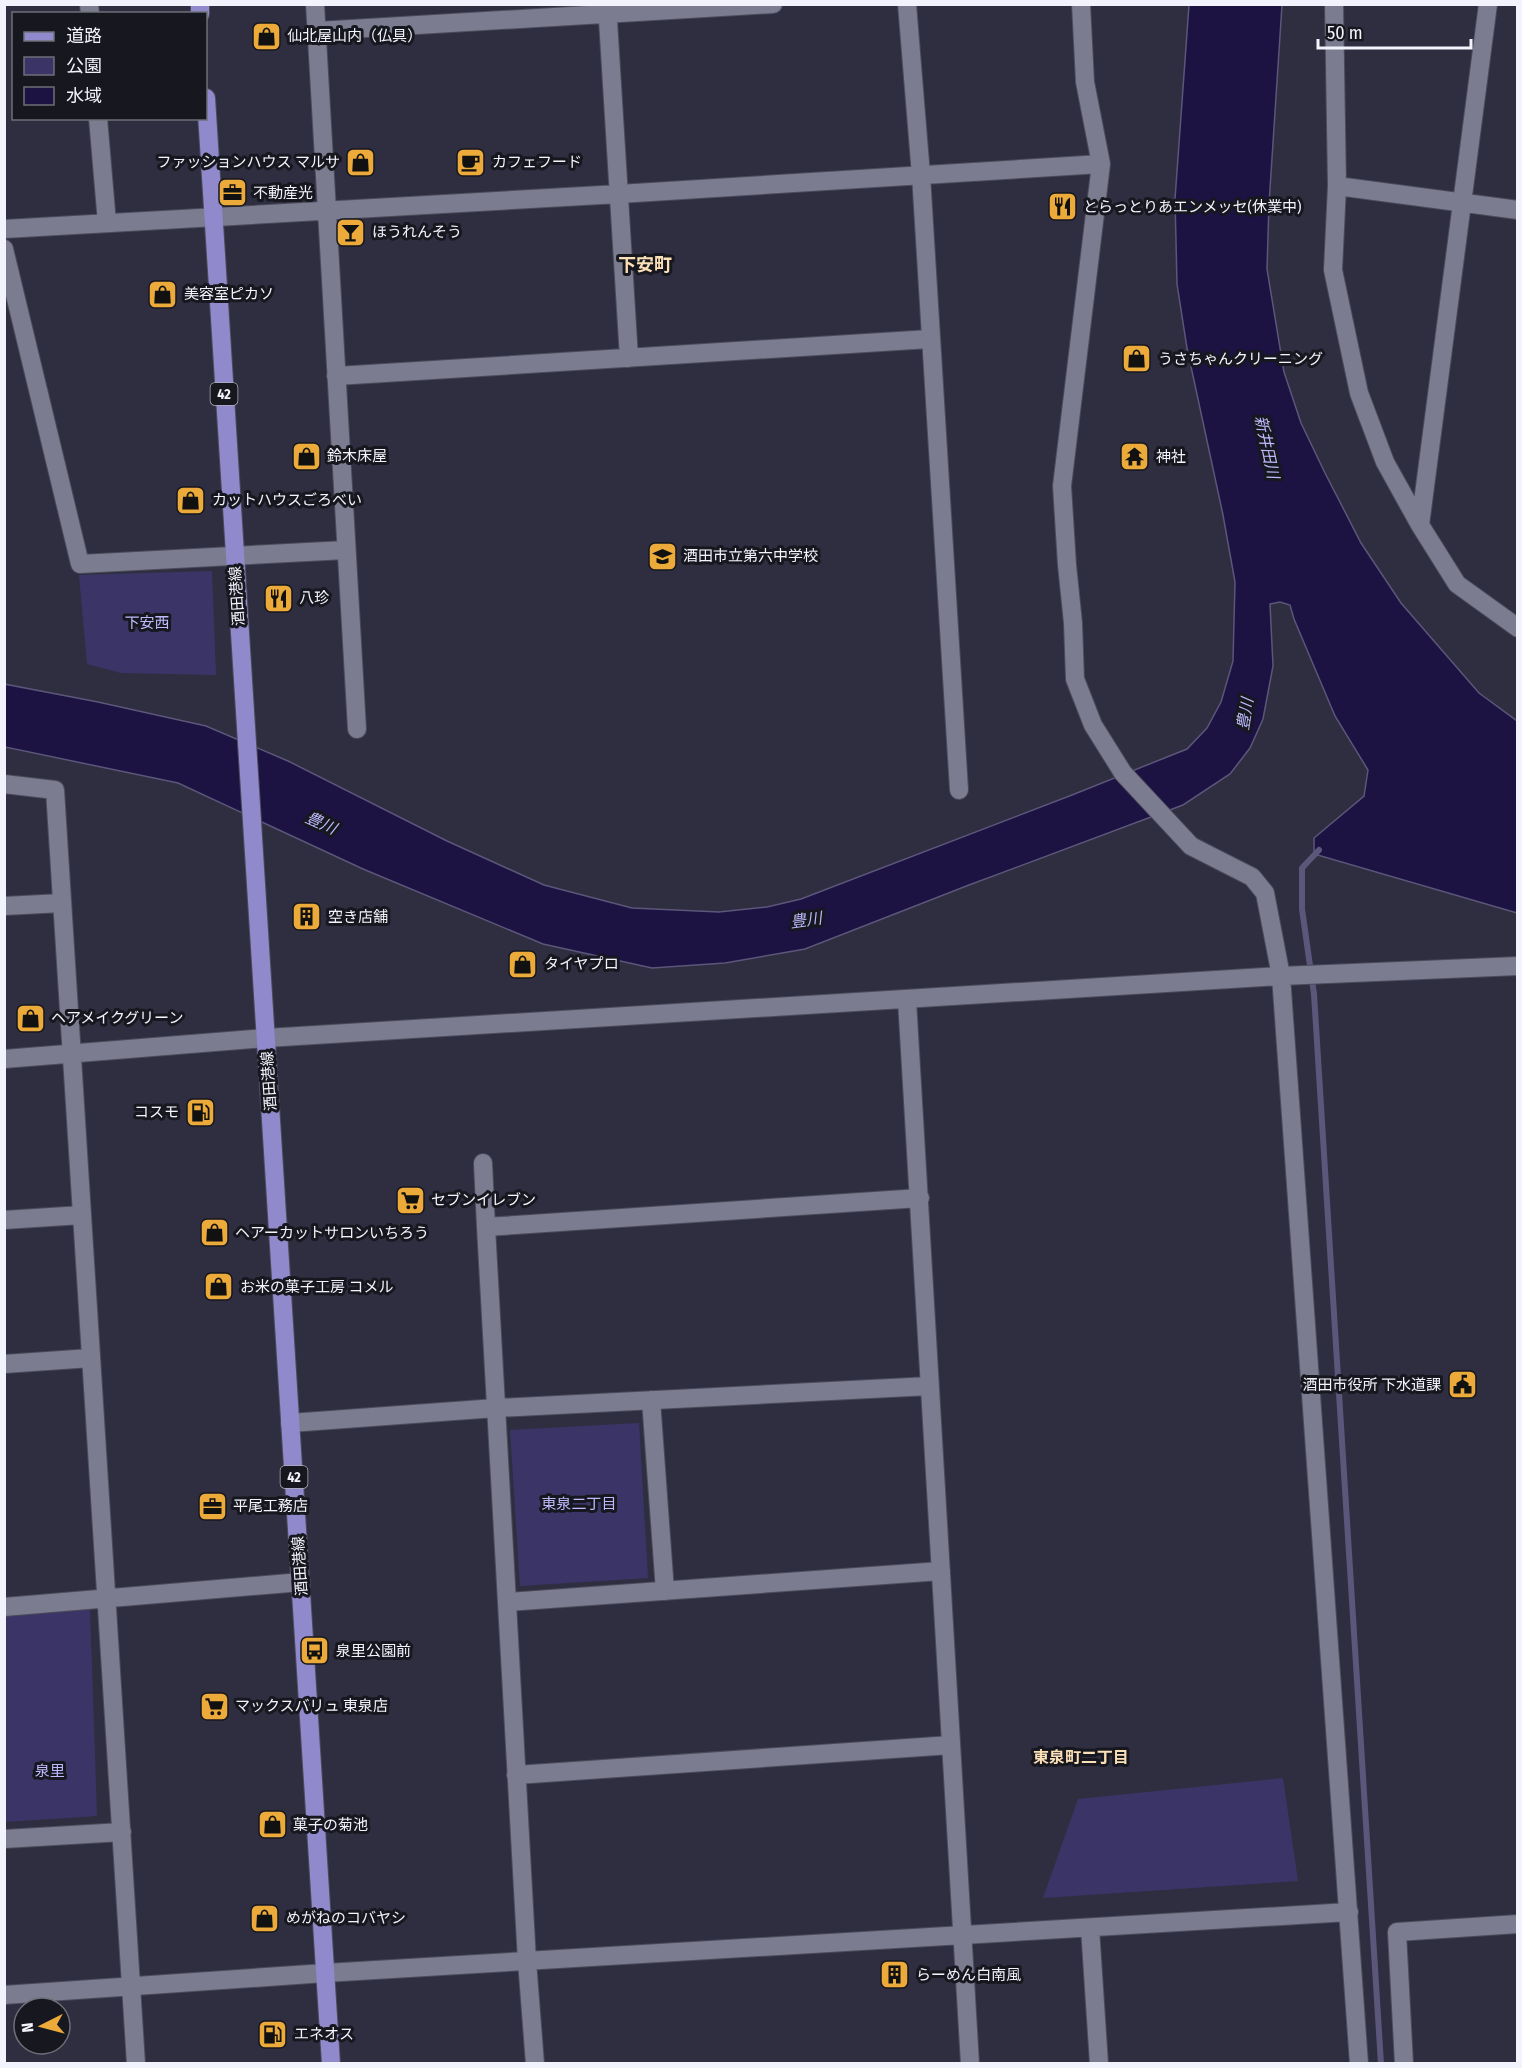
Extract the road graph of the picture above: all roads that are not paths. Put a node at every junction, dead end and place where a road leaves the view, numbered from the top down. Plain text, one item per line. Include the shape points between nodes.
1 (315, 4) edge
2 (773, 4) edge
3 (907, 4) edge
4 (1082, 4) edge
5 (1334, 4) edge
6 (1488, 4) edge
7 (608, 9) edge
8 (316, 31) junction
9 (207, 115) edge
10 (99, 120) edge
11 (1101, 165) junction
12 (921, 175) junction
13 (1337, 186) junction
14 (619, 194) junction
15 (1463, 203) junction
16 (327, 210) junction
17 (1518, 210) edge
18 (213, 217) junction
19 (107, 223) junction
20 (4, 229) edge
21 (4, 249) edge
22 (930, 339) junction
23 (629, 358) junction
24 (336, 376) junction
25 (1420, 525) junction
26 (346, 550) junction
27 (234, 556) junction
28 (1518, 628) edge
29 (357, 729) dead end
30 (4, 784) edge
31 (959, 790) dead end
32 (62, 903) junction
33 (4, 906) edge
34 (1518, 966) edge
35 (1281, 976) junction
36 (907, 1000) junction
37 (266, 1038) junction
38 (72, 1053) junction
39 (4, 1059) edge
40 (483, 1163) dead end
41 (920, 1198) junction
42 (82, 1215) junction
43 (4, 1220) edge
44 (486, 1227) junction
45 (91, 1358) junction
46 (4, 1364) edge
47 (930, 1386) junction
48 (651, 1400) junction
49 (496, 1408) junction
50 (290, 1423) junction
51 (941, 1571) junction
52 (301, 1582) junction
53 (665, 1591) junction
54 (106, 1598) junction
55 (507, 1602) junction
56 (4, 1607) edge
57 (951, 1745) junction
58 (516, 1775) junction
59 (122, 1832) junction
60 (4, 1839) edge
61 (1349, 1912) junction
62 (1518, 1924) edge
63 (1090, 1928) junction
64 (962, 1935) junction
65 (527, 1961) junction
66 (326, 1973) junction
67 (131, 1986) junction
68 (4, 1995) edge
69 (136, 2064) edge
70 (331, 2064) edge
71 (535, 2064) edge
72 (970, 2064) edge
73 (1098, 2064) edge
74 (1359, 2064) edge
75 (1404, 2064) edge

1 - 8 street
2 - 7 street
3 - 12 street
4 - 11 street via 1085,81
5 - 13 street
6 - 15 street
7 - 8 street
7 - 14 street
8 - 16 street
9 - 18 main road, 酒田港線 / 42
10 - 19 street
11 - 12 street
11 - 35 street via 1062,486 1075,679 1093,725 1123,773 1191,846 1252,877 1265,893
12 - 14 street
12 - 22 street
13 - 15 street
13 - 25 street via 1333,270 1359,393 1385,462
14 - 16 street
14 - 23 street
15 - 17 street
15 - 25 street
16 - 18 street
16 - 24 street
18 - 19 street
18 - 27 main road, 酒田港線 / 42
19 - 20 street
21 - 27 street via 80,564
22 - 23 street
22 - 31 street
23 - 24 street
24 - 26 street
25 - 28 street via 1457,585
26 - 27 street
26 - 29 street
27 - 37 main road, 酒田港線 / 42
30 - 32 street via 55,790
32 - 33 street
32 - 38 street
34 - 35 street
35 - 36 street
35 - 61 street
36 - 37 street
36 - 41 street
37 - 38 street
37 - 50 main road, 酒田港線 / 42
38 - 39 street
38 - 42 street
40 - 44 street
41 - 44 street
41 - 47 street
42 - 43 street
42 - 45 street
44 - 49 street
45 - 46 street
45 - 54 street
47 - 48 street
47 - 51 street
48 - 49 street
48 - 53 street
49 - 50 street
49 - 55 street
50 - 52 main road, 酒田港線 / 42
51 - 53 street
51 - 57 street
52 - 54 street
52 - 66 main road, 酒田港線 / 42
53 - 55 street
54 - 56 street
54 - 59 street
55 - 58 street
57 - 58 street
57 - 64 street
58 - 65 street
59 - 60 street
59 - 67 street
61 - 63 street
61 - 74 street
62 - 75 street via 1397,1932
63 - 64 street
63 - 73 street
64 - 65 street
64 - 72 street
65 - 66 street
65 - 71 street
66 - 67 street
66 - 70 main road, 酒田港線 / 42
67 - 68 street
67 - 69 street

